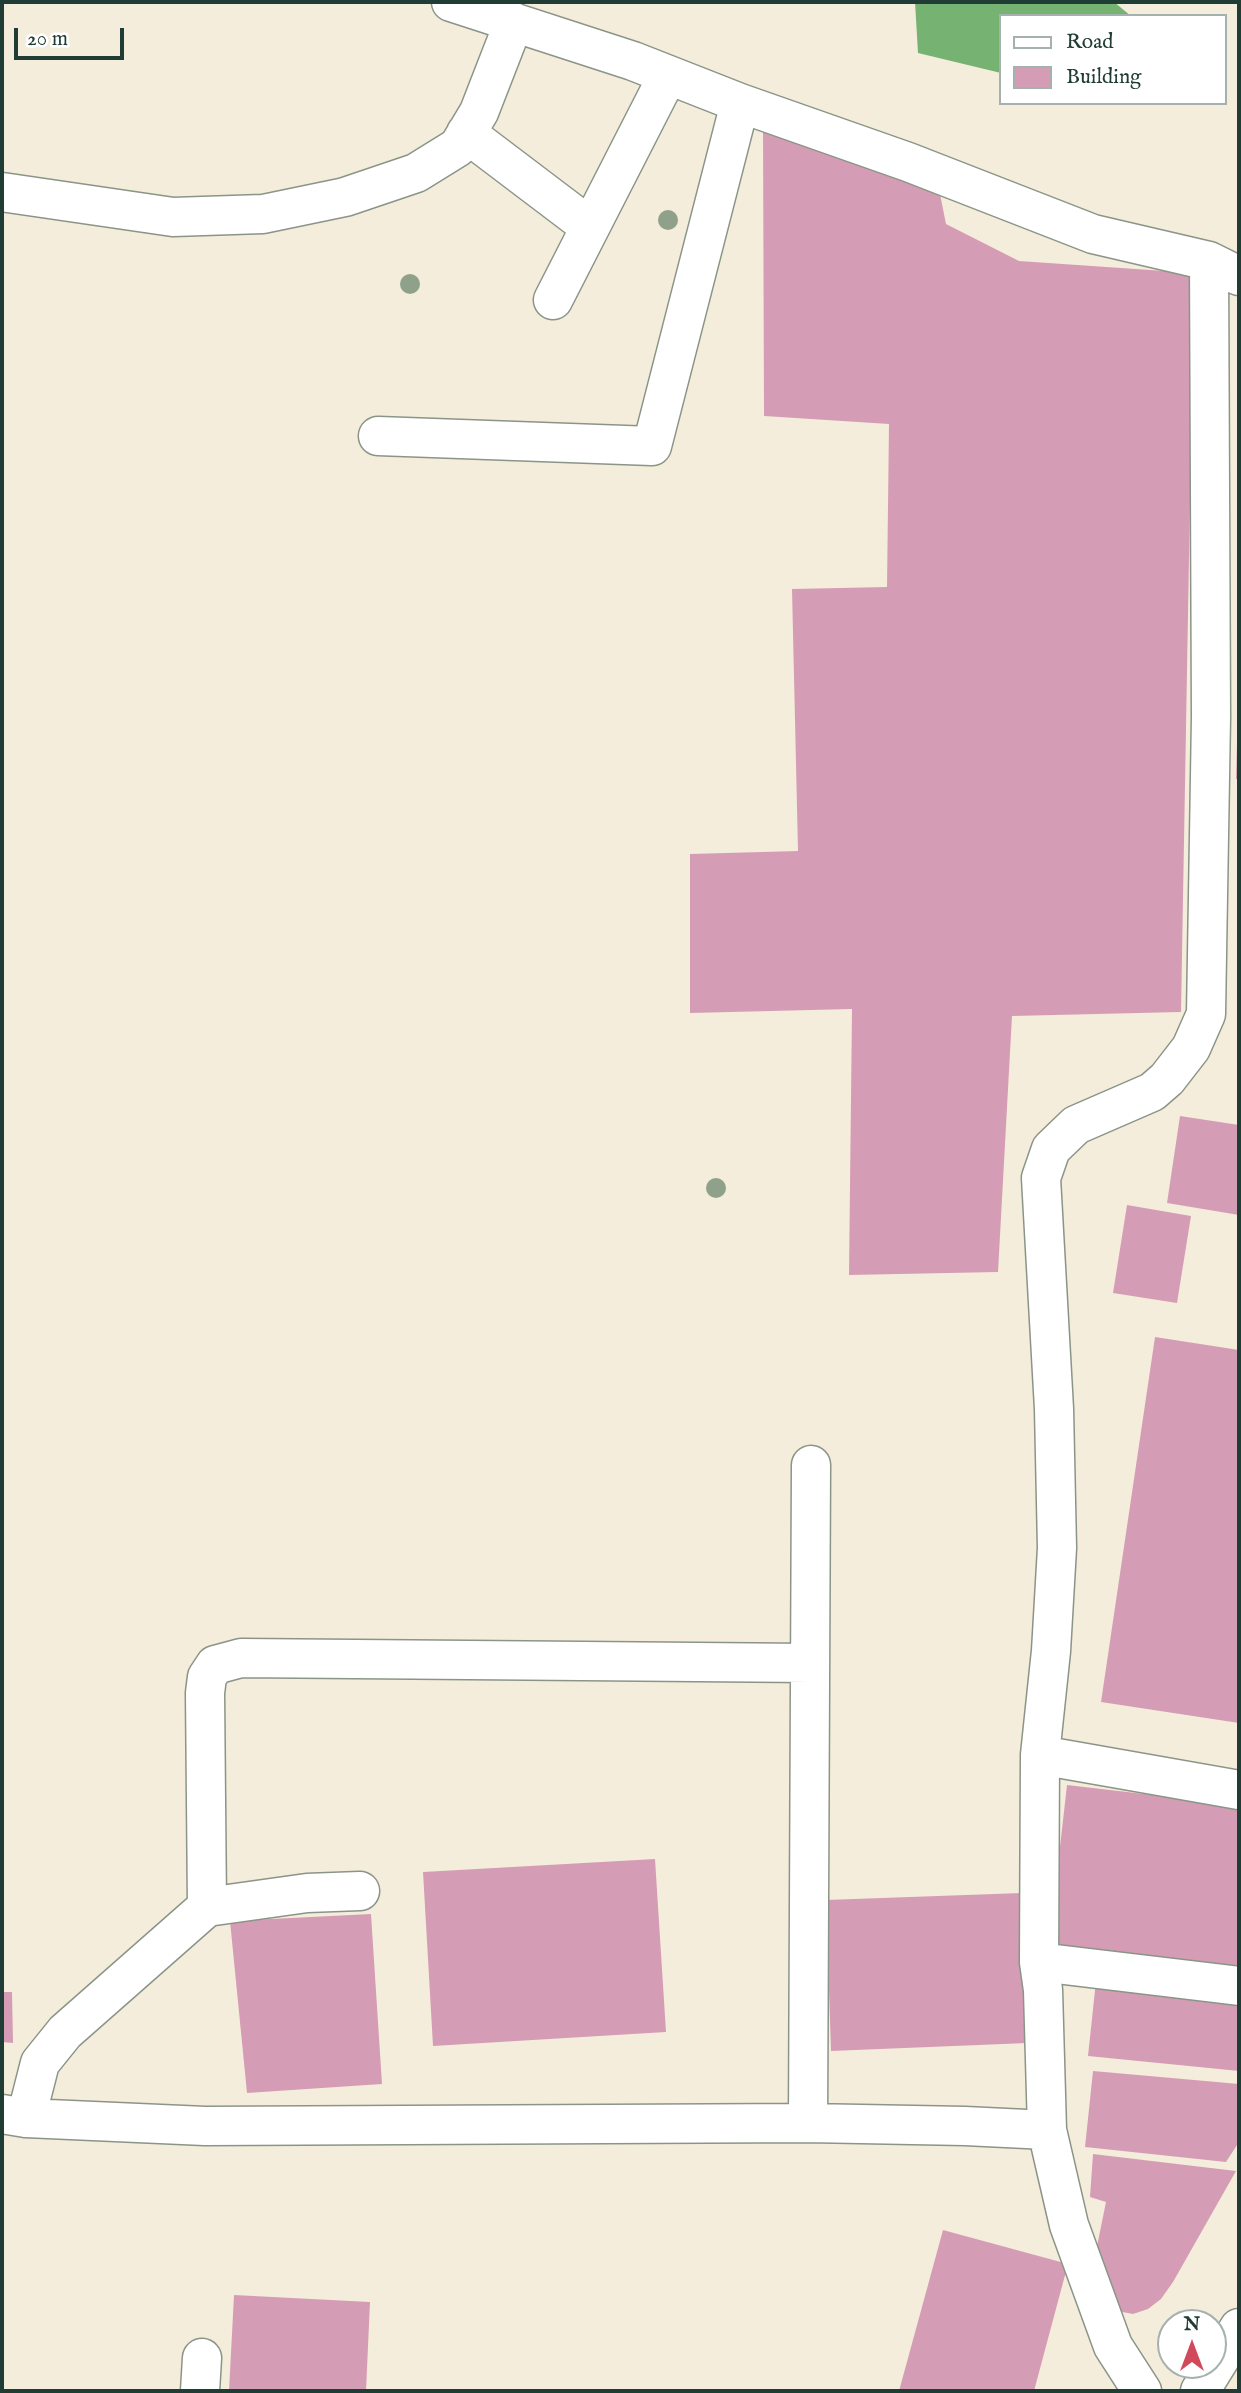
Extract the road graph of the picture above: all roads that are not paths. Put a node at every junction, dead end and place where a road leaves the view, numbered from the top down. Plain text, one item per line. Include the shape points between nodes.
1 (451, 2) edge
2 (514, 22) junction
3 (668, 75) junction
4 (740, 103) junction
5 (466, 133) junction
6 (2, 192) edge
7 (590, 227) junction
8 (1224, 269) edge
9 (552, 300) dead end
10 (378, 436) dead end
11 (1224, 832) edge
12 (811, 1465) dead end
13 (810, 1663) junction
14 (1040, 1755) junction
15 (1239, 1790) edge
16 (360, 1891) dead end
17 (208, 1907) junction
18 (1039, 1962) junction
19 (1239, 1986) edge
20 (14, 2116) edge
21 (808, 2123) junction
22 (1047, 2130) junction
23 (1239, 2328) edge
24 (1142, 2391) edge
25 (1200, 2391) edge

1 - 2 street
2 - 3 street
2 - 5 street via 479,112
3 - 4 street
3 - 7 street
4 - 8 street via 1093,234
4 - 10 street via 652,446
5 - 6 street via 458,147 416,173 345,197 263,214 173,217
5 - 7 street
7 - 9 street
8 - 11 street via 1211,717
11 - 14 street via 1206,1014 1191,1048 1152,1092 1076,1125 1051,1149 1041,1178 1058,1548
12 - 13 street
13 - 17 street via 241,1658 215,1665 205,1693
13 - 21 street
14 - 15 street
14 - 18 street
16 - 17 street via 307,1893
17 - 20 street via 65,2032 40,2063
18 - 19 street
18 - 22 street
20 - 21 street via 205,2126
21 - 22 street
22 - 24 street via 1074,2237 1114,2346
23 - 25 street

